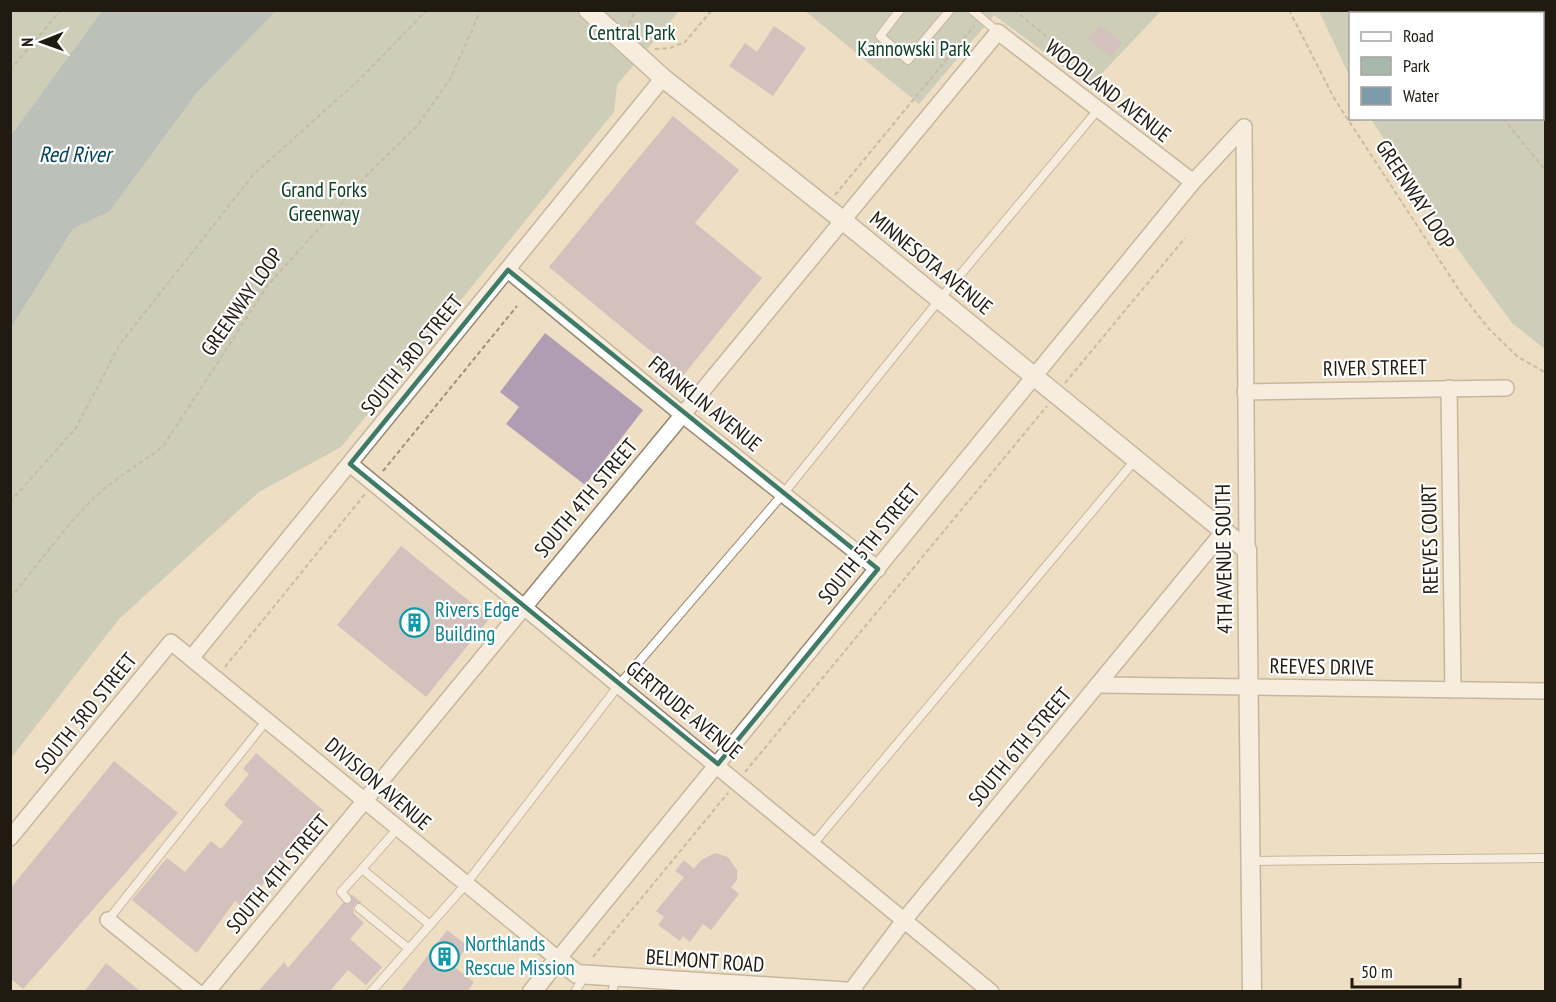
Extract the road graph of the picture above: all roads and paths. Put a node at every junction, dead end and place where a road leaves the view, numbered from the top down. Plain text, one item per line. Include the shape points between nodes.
1 (61, 10) edge
2 (427, 10) edge
3 (481, 10) edge
4 (712, 10) edge
5 (900, 10) edge
6 (950, 10) edge
7 (972, 10) edge
8 (1014, 10) edge
9 (1289, 10) edge
10 (588, 11) edge
11 (981, 18) junction
12 (998, 32) junction
13 (643, 62) junction
14 (10, 70) edge
15 (1096, 77) dead end
16 (663, 78) junction
17 (1097, 111) junction
18 (1505, 120) edge
19 (1244, 127) joint
20 (1545, 171) edge
21 (1193, 182) junction
22 (825, 206) junction
23 (842, 219) junction
24 (1185, 238) dead end
25 (508, 270) junction
26 (940, 299) junction
27 (1545, 373) edge
28 (1034, 376) junction
29 (1449, 387) junction
30 (1506, 388) dead end
31 (1245, 392) junction
32 (1056, 394) junction
33 (683, 415) junction
34 (1136, 459) junction
35 (350, 464) junction
36 (783, 494) junction
37 (10, 502) edge
38 (1224, 531) junction
39 (1247, 550) junction
40 (878, 569) junction
41 (10, 598) edge
42 (523, 608) junction
43 (171, 642) joint
44 (192, 657) junction
45 (619, 685) junction
46 (1099, 685) junction
47 (1248, 687) junction
48 (1452, 690) junction
49 (1545, 691) edge
50 (267, 720) junction
51 (718, 764) junction
52 (738, 781) junction
53 (365, 801) junction
54 (398, 828) junction
55 (10, 838) edge
56 (814, 843) junction
57 (1545, 858) edge
58 (1250, 861) junction
59 (362, 869) junction
60 (466, 884) junction
61 (347, 899) dead end
62 (359, 908) dead end
63 (905, 919) junction
64 (108, 920) joint
65 (430, 925) junction
66 (409, 948) junction
67 (558, 959) junction
68 (580, 980) edge
69 (614, 984) edge
70 (751, 989) edge
71 (853, 991) edge
72 (197, 992) edge
73 (207, 992) edge
74 (371, 992) edge
75 (532, 992) edge
76 (991, 992) edge
77 (1252, 992) edge

1 - 14 path
2 - 37 path via 360,79 253,175 120,344 76,428
3 - 41 path, GREENWAY LOOP via 450,79 418,125 360,182 268,285 164,445 105,488
4 - 13 path via 685,42 670,48 658,46
5 - 6 lane via 880,36 908,60
7 - 11 lane
8 - 15 path
9 - 27 path, GREENWAY LOOP via 1334,98 1463,296 1518,357
10 - 13 street, MINNESOTA AVENUE
11 - 12 lane
11 - 22 path
12 - 17 street, WOODLAND AVENUE
12 - 23 street, SOUTH 4TH STREET
13 - 16 street, MINNESOTA AVENUE
16 - 22 street, MINNESOTA AVENUE
16 - 25 street, SOUTH 3RD STREET
17 - 21 street, WOODLAND AVENUE
17 - 26 lane
18 - 20 path
19 - 21 street, SOUTH 5TH STREET
19 - 31 street, 4TH AVENUE SOUTH
21 - 28 street, SOUTH 5TH STREET
22 - 23 street, MINNESOTA AVENUE
23 - 26 street, MINNESOTA AVENUE
23 - 33 street, SOUTH 4TH STREET
24 - 32 path
25 - 33 street, FRANKLIN AVENUE
25 - 35 street, SOUTH 3RD STREET
26 - 28 street, MINNESOTA AVENUE
26 - 36 lane
28 - 32 street, MINNESOTA AVENUE
28 - 40 street, SOUTH 5TH STREET
29 - 30 street, RIVER STREET
29 - 31 street, RIVER STREET
29 - 48 street, REEVES COURT
31 - 39 street, 4TH AVENUE SOUTH
32 - 34 street, MINNESOTA AVENUE
32 - 52 path
33 - 36 street, FRANKLIN AVENUE
33 - 42 street, SOUTH 4TH STREET
34 - 38 street, MINNESOTA AVENUE
34 - 56 lane
35 - 42 street, GERTRUDE AVENUE
35 - 44 street, SOUTH 3RD STREET
36 - 40 street, FRANKLIN AVENUE
36 - 45 lane
38 - 39 street, MINNESOTA AVENUE
38 - 46 street, SOUTH 6TH STREET
39 - 47 street, 4TH AVENUE SOUTH
40 - 51 street, SOUTH 5TH STREET
42 - 45 street, GERTRUDE AVENUE
42 - 53 street, SOUTH 4TH STREET
43 - 44 street, DIVISION AVENUE
43 - 55 street, SOUTH 3RD STREET
44 - 50 street, DIVISION AVENUE
45 - 51 street, GERTRUDE AVENUE
45 - 60 lane
46 - 47 street, REEVES DRIVE
46 - 63 street, SOUTH 6TH STREET
47 - 48 street, REEVES DRIVE
47 - 58 street, 4TH AVENUE SOUTH
48 - 49 street, REEVES DRIVE
50 - 53 street, DIVISION AVENUE
50 - 64 lane
51 - 52 street, GERTRUDE AVENUE
51 - 67 street, SOUTH 5TH STREET
52 - 56 street, GERTRUDE AVENUE
52 - 68 path
53 - 54 street, DIVISION AVENUE
53 - 73 street, SOUTH 4TH STREET
54 - 59 lane
54 - 60 street, DIVISION AVENUE
56 - 63 street, GERTRUDE AVENUE
57 - 58 lane
58 - 77 street, 4TH AVENUE SOUTH
59 - 61 lane via 341,892
59 - 65 lane
60 - 65 lane
60 - 67 street, DIVISION AVENUE
62 - 66 lane
63 - 71 street, SOUTH 6TH STREET
63 - 76 street, GERTRUDE AVENUE
64 - 72 street
65 - 66 lane
66 - 74 lane
67 - 68 street
67 - 75 street, SOUTH 5TH STREET
68 - 69 street, BELMONT ROAD
69 - 70 street, BELMONT ROAD
70 - 71 street, BELMONT ROAD

